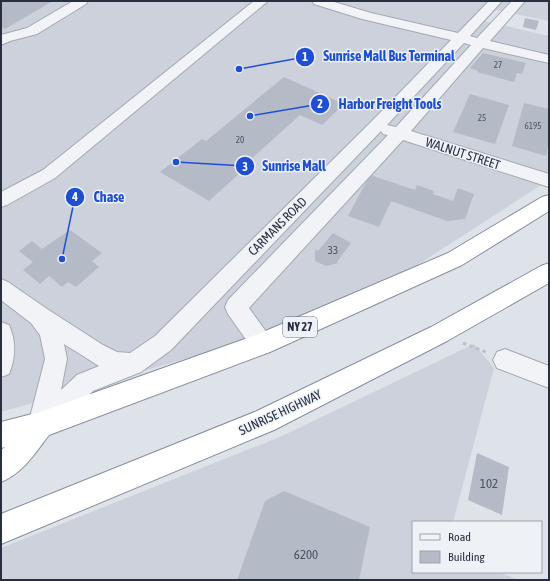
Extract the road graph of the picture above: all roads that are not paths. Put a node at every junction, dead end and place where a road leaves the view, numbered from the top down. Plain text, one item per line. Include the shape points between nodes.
1 (82, 1) edge
2 (262, 1) edge
3 (318, 1) edge
4 (496, 1) edge
5 (519, 1) edge
6 (461, 38) junction
7 (1, 41) edge
8 (480, 43) junction
9 (549, 59) edge
10 (377, 126) junction
11 (400, 133) junction
12 (549, 180) edge
13 (1, 200) edge
14 (549, 202) edge
15 (549, 272) edge
16 (1, 288) edge
17 (39, 316) junction
18 (1, 332) edge
19 (262, 344) junction
20 (505, 360) road end
21 (133, 364) junction
22 (1, 366) edge
23 (549, 377) edge
24 (40, 425) junction
25 (1, 435) edge
26 (1, 468) edge
27 (1, 529) edge

1 - 7 street via 32,31
2 - 13 street via 49,174
3 - 6 street via 367,16
4 - 6 street, CARMANS ROAD
5 - 8 street, CARMANS ROAD
6 - 8 street
6 - 10 street, CARMANS ROAD
8 - 9 street
8 - 11 street, CARMANS ROAD
10 - 11 street, WALNUT STREET
10 - 21 street, CARMANS ROAD via 163,343
11 - 12 street, WALNUT STREET
11 - 19 street, CARMANS ROAD via 236,308
14 - 19 highway, NY 27 via 455,259
15 - 27 highway, SUNRISE HIGHWAY via 439,334 265,421
16 - 17 street
17 - 21 street via 114,362
17 - 24 street via 50,332 56,359
18 - 22 street via 4,350
19 - 24 highway, NY 27
20 - 23 street
21 - 24 street, CARMANS ROAD via 85,383
24 - 25 highway, NY 27
24 - 26 highway via 20,452

